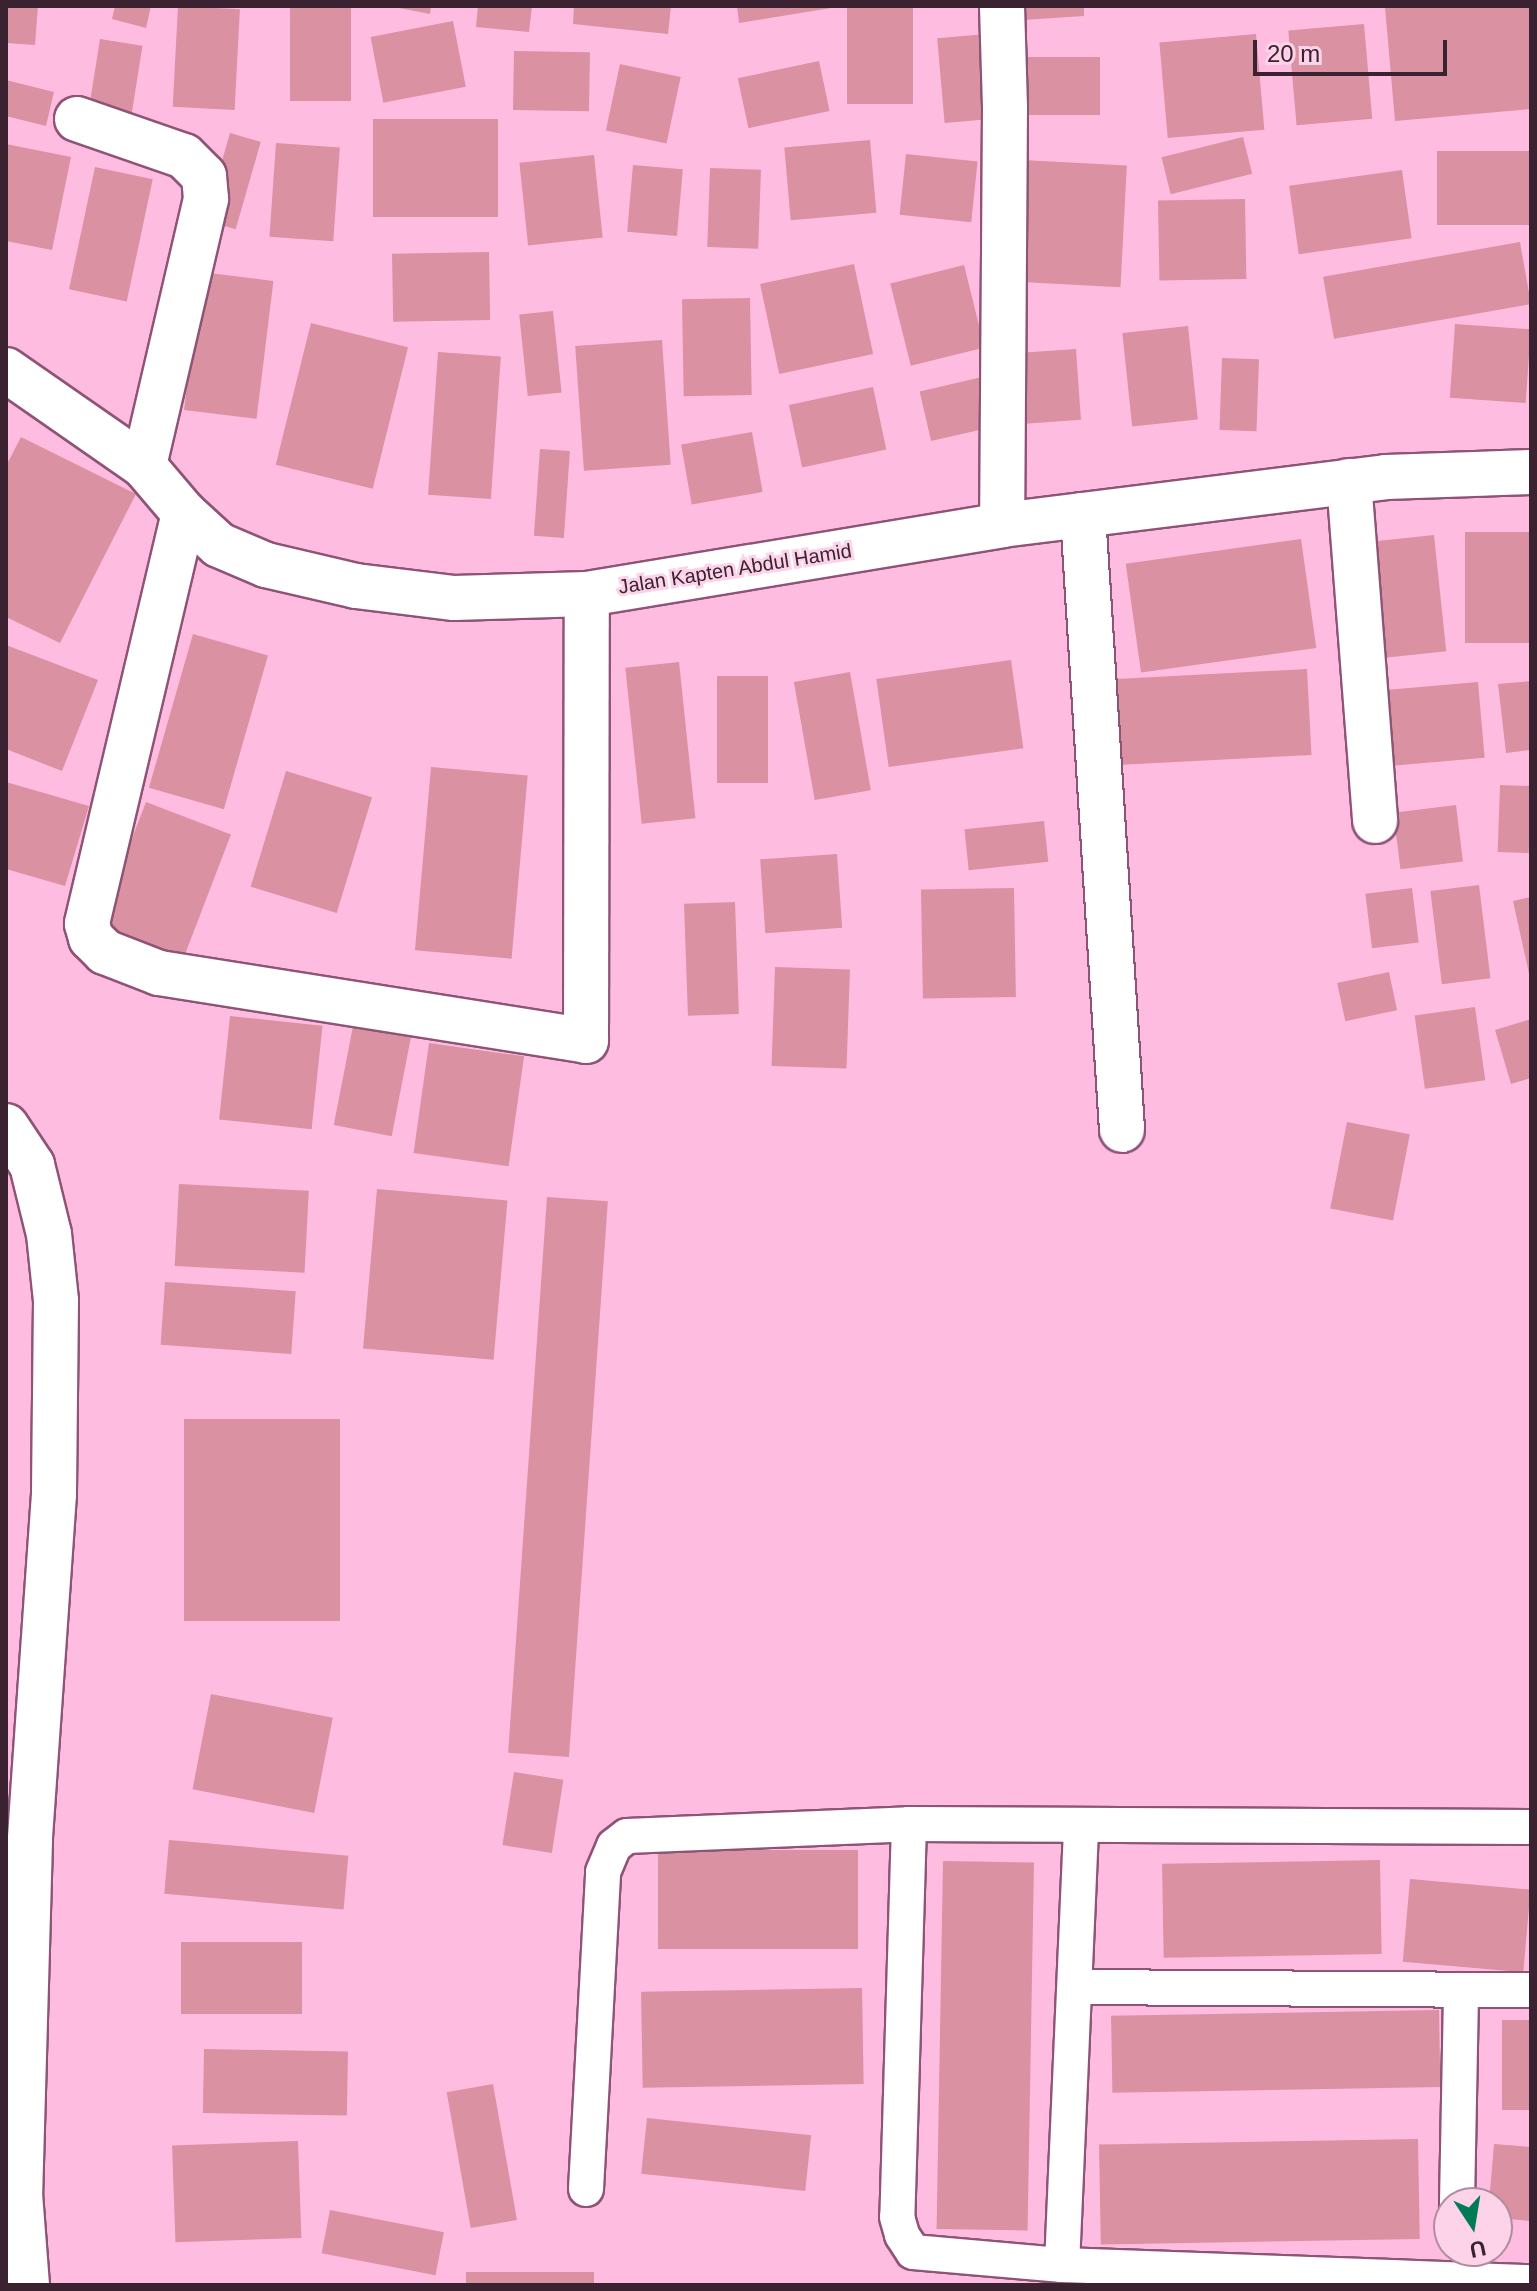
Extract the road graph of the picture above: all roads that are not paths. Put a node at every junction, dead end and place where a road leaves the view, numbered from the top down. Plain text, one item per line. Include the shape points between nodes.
1 (1002, 6) edge
2 (77, 119) dead end
3 (6, 370) edge
4 (144, 466) junction
5 (1531, 472) edge
6 (1349, 481) junction
7 (184, 513) junction
8 (1083, 515) junction
9 (1002, 525) junction
10 (587, 594) junction
11 (1375, 821) dead end
12 (6, 1126) edge
13 (1122, 1130) dead end
14 (909, 1824) junction
15 (1081, 1825) junction
16 (1531, 1827) edge
17 (18, 1842) edge
18 (1076, 1987) junction
19 (1461, 1990) junction
20 (1531, 1990) edge
21 (1457, 2187) edge
22 (586, 2189) dead end
23 (1062, 2265) junction
24 (1433, 2265) edge
25 (1465, 2267) edge
26 (1531, 2282) edge
27 (27, 2285) edge

1 - 9 street
2 - 4 street via 184,156 204,176 206,199
3 - 4 street, Jalan Kapten Abdul Hamid
4 - 7 street, Jalan Kapten Abdul Hamid
5 - 6 street, Jalan Kapten Abdul Hamid
6 - 8 street, Jalan Kapten Abdul Hamid
6 - 11 street
7 - 10 street, Jalan Kapten Abdul Hamid via 219,545 266,565 356,586 454,598
7 - 10 street via 87,924 91,938 105,952 159,973 586,1041
8 - 9 street, Jalan Kapten Abdul Hamid
8 - 13 street
9 - 10 street, Jalan Kapten Abdul Hamid
12 - 17 street via 32,1165 49,1234 56,1301 54,1494
14 - 15 lane
14 - 22 lane via 634,1835 617,1842 603,1872
14 - 23 lane via 897,2217 902,2235 913,2252
15 - 16 lane
15 - 18 lane
17 - 27 street via 20,2194
18 - 19 lane
18 - 23 lane
19 - 20 lane
19 - 21 lane
23 - 24 lane
25 - 26 lane

